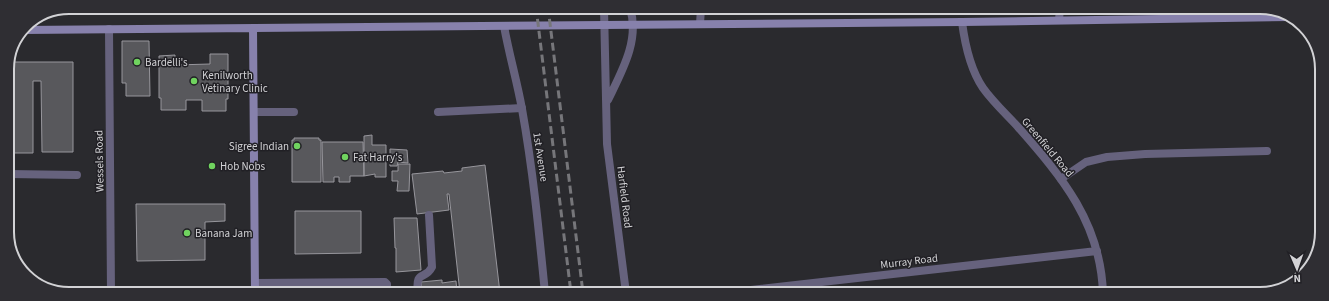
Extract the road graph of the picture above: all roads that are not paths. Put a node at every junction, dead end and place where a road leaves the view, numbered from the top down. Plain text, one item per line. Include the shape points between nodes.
1 (604, 14) edge
2 (631, 14) edge
3 (701, 14) edge
4 (1060, 14) edge
5 (1246, 17) joint
6 (1278, 17) edge
7 (1060, 20) junction
8 (962, 22) junction
9 (700, 24) junction
10 (633, 25) junction
11 (504, 26) junction
12 (605, 26) junction
13 (253, 28) junction
14 (109, 29) junction
15 (31, 30) edge
16 (607, 102) junction
17 (522, 108) junction
18 (255, 112) junction
19 (294, 112) dead end
20 (438, 112) dead end
21 (1267, 151) dead end
22 (14, 174) edge
23 (77, 175) dead end
24 (1061, 179) junction
25 (429, 215) dead end
26 (1097, 251) junction
27 (255, 283) junction
28 (111, 287) edge
29 (255, 287) edge
30 (387, 287) edge
31 (418, 287) edge
32 (545, 287) edge
33 (625, 287) edge
34 (777, 287) edge
35 (1102, 287) edge

1 - 12 street, Harfield Road
2 - 10 street, Harfield Road
3 - 9 street
4 - 7 street
5 - 6 street
5 - 7 street
7 - 8 street
8 - 9 street
8 - 24 street, Greenfield Road via 965,46 983,88
9 - 10 street
10 - 12 street
10 - 16 street, Harfield Road via 631,48
11 - 12 street
11 - 13 street
11 - 17 street, 1st Avenue
12 - 16 street, Harfield Road
13 - 14 street
13 - 18 street
14 - 15 street
14 - 28 street, Wessels Road
16 - 33 street, Harfield Road via 607,144
17 - 20 street
17 - 32 street, 1st Avenue
18 - 19 street
18 - 27 street
21 - 24 street via 1107,157 1086,162
22 - 23 street
24 - 26 street, Greenfield Road via 1087,224
25 - 31 street via 432,267 420,277
26 - 34 street, Murray Road
26 - 35 street, Greenfield Road
27 - 29 street
27 - 30 street via 385,282

